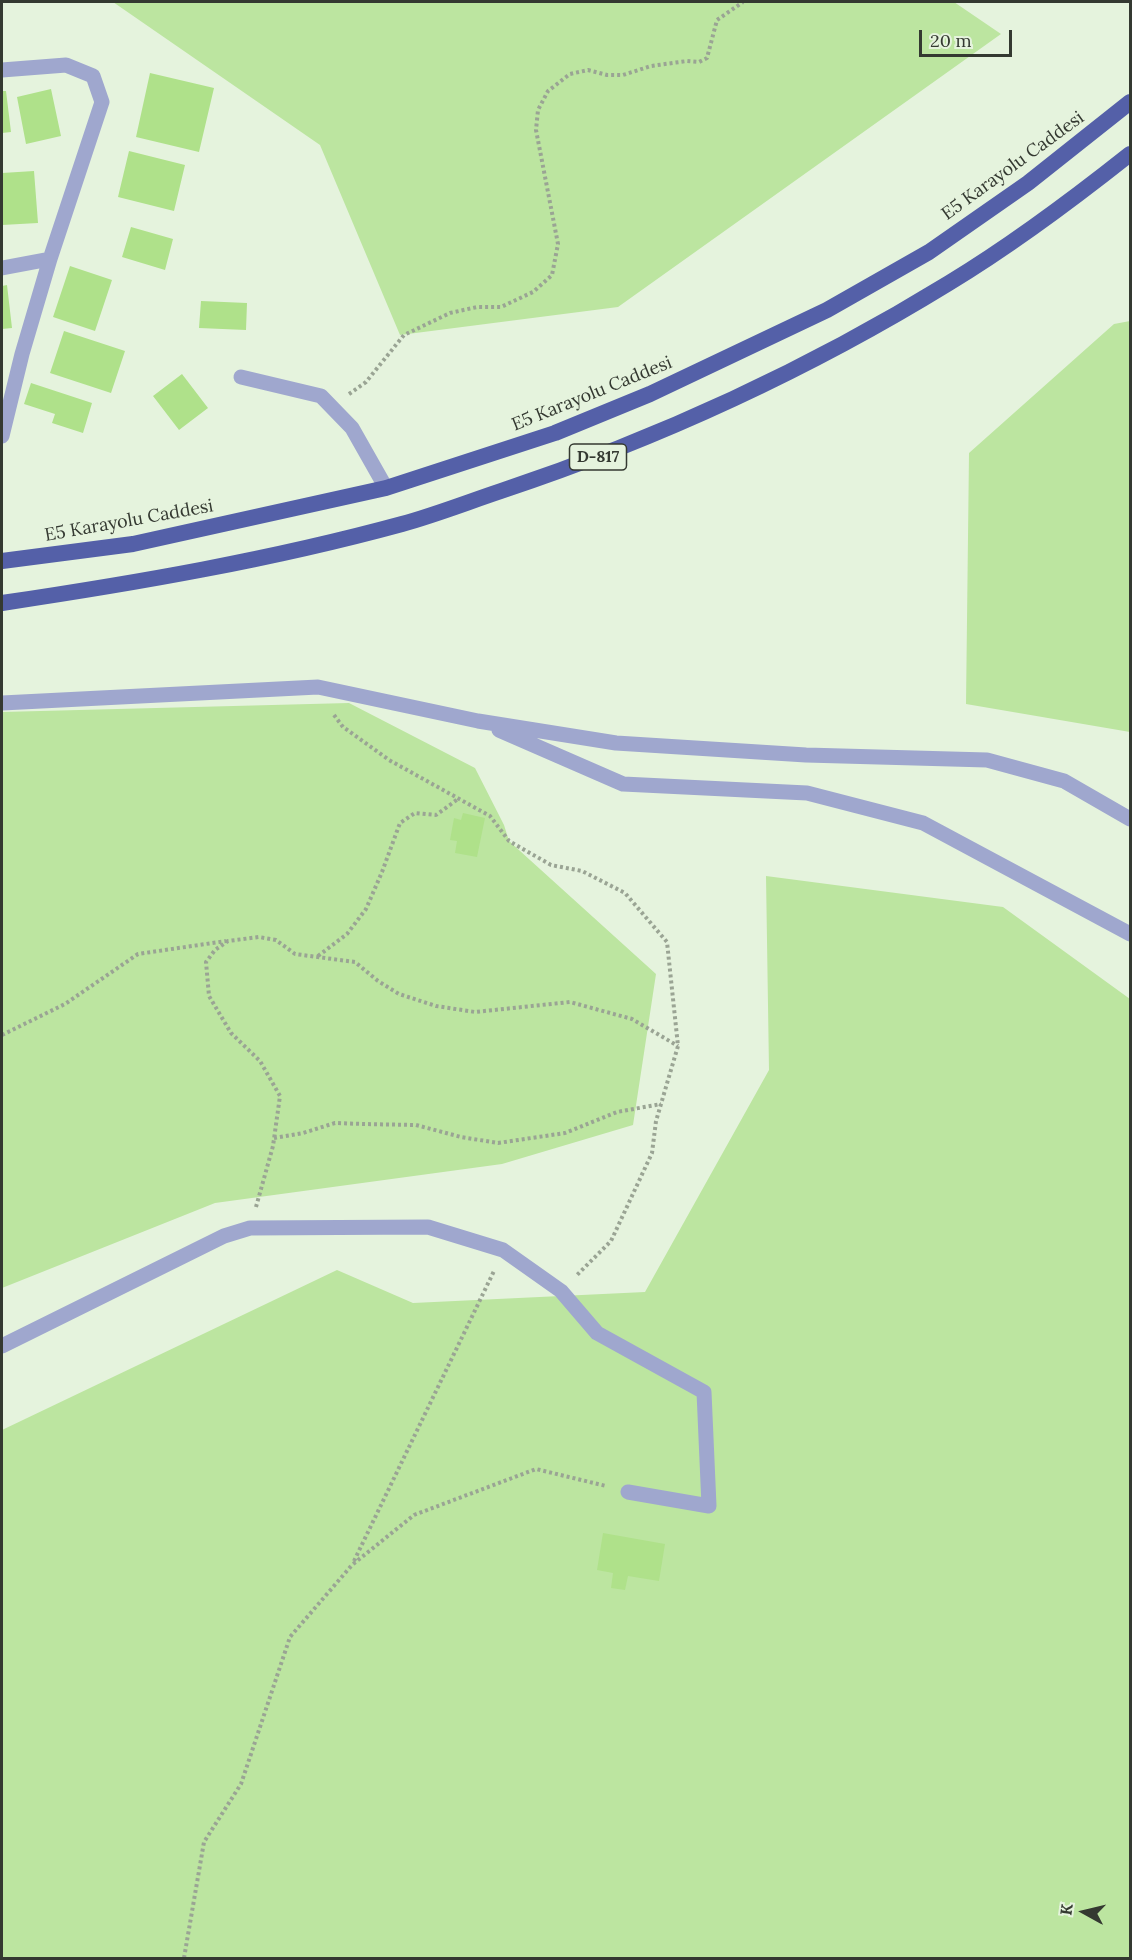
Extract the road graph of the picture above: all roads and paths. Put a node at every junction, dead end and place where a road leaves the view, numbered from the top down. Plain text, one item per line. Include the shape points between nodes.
1 (742, 2) edge
2 (2, 70) edge
3 (1131, 102) edge
4 (1131, 154) edge
5 (50, 259) junction
6 (2, 268) edge
7 (241, 377) dead end
8 (331, 406) junction
9 (2, 436) edge
10 (386, 488) junction
11 (2, 561) edge
12 (2, 603) edge
13 (318, 687) junction
14 (2, 703) edge
15 (478, 721) junction
16 (458, 799) junction
17 (1131, 819) edge
18 (1131, 934) edge
19 (228, 941) junction
20 (317, 957) junction
21 (2, 1035) edge
22 (678, 1046) junction
23 (661, 1104) junction
24 (274, 1138) junction
25 (250, 1228) junction
26 (504, 1250) junction
27 (561, 1291) junction
28 (2, 1346) edge
29 (628, 1492) joint
30 (352, 1564) junction
31 (184, 1959) edge

1 - 8 path via 717,20 707,58 699,62 662,64 623,75 588,70 570,74 548,91 538,110 536,130 558,244 552,275 533,292 501,307 450,313 404,335 366,382
2 - 5 street via 66,65 93,76 102,102
3 - 10 highway, E5 Karayolu Caddesi / D-817 via 1028,183 928,252 827,310 650,394 555,434
4 - 12 highway, D-817 via 1059,210 951,282 845,344 670,428 566,469 404,524 147,581
5 - 6 street
5 - 9 street
7 - 8 street via 321,396
8 - 10 street via 352,428
10 - 11 highway, E5 Karayolu Caddesi / D-817 via 133,544
13 - 14 street
13 - 15 street
13 - 16 path via 343,727 389,760
15 - 17 street via 616,744 987,760 1064,781
15 - 18 street via 623,784 807,793 923,823
16 - 20 path via 436,815 415,813 399,823 366,909 346,934
16 - 22 path via 490,816 509,841 551,865 582,871 625,893 667,942
19 - 20 path via 259,937 276,940 295,954
19 - 21 path via 138,954 64,1004
19 - 24 path via 206,962 209,996 231,1033 260,1061 280,1096
20 - 22 path via 355,962 399,994 436,1006 475,1012 570,1002 632,1019
22 - 23 path
23 - 24 path via 617,1112 565,1132 498,1143 416,1125 344,1123
23 - 27 path via 652,1153 611,1242
24 - 25 path
25 - 26 street via 428,1227
25 - 28 street via 224,1236
26 - 27 street
26 - 30 path
27 - 29 street via 597,1333 704,1392 709,1506
29 - 30 path via 536,1469 414,1515
30 - 31 path via 290,1637 241,1784 204,1842

